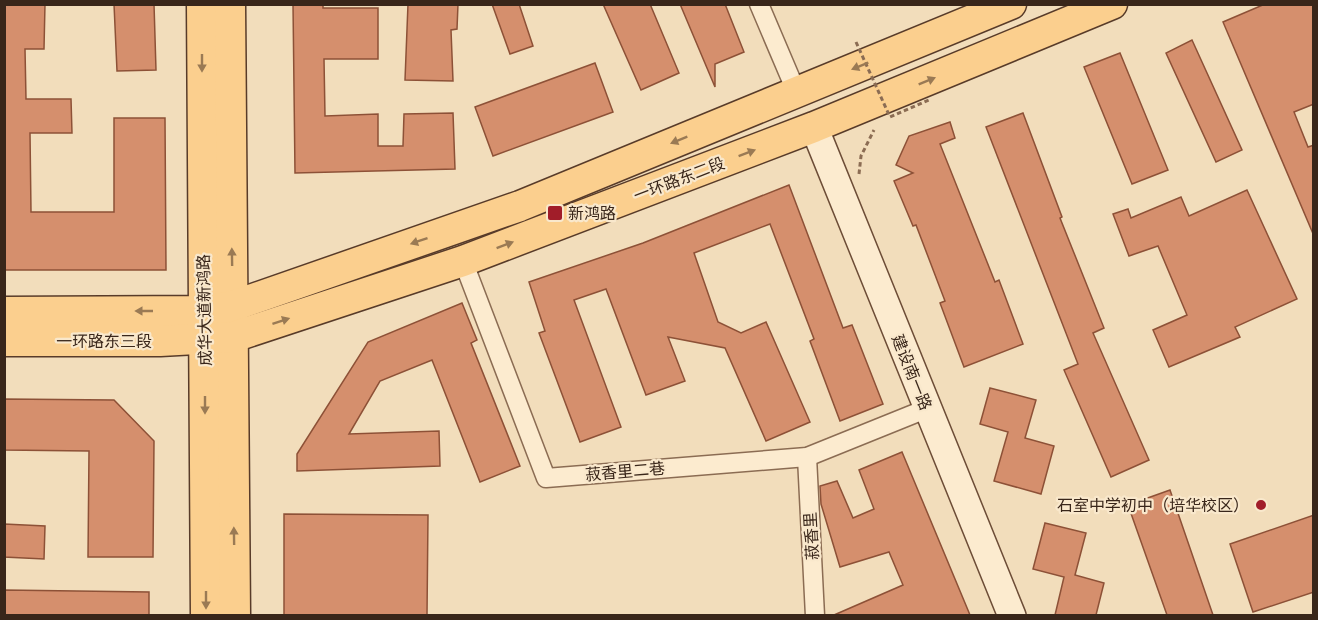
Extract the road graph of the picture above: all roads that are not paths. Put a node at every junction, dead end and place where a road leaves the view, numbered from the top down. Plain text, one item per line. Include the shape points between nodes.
1 (202, 4) edge
2 (230, 4) edge
3 (759, 4) edge
4 (1011, 4) edge
5 (1112, 4) edge
6 (796, 91) junction
7 (814, 127) junction
8 (463, 261) junction
9 (233, 306) junction
10 (4, 312) edge
11 (213, 329) junction
12 (4, 341) edge
13 (926, 409) junction
14 (807, 457) junction
15 (206, 615) edge
16 (235, 615) edge
17 (815, 615) edge
18 (1012, 615) edge

1 -> 11 main road, 成华大道新鸿路
9 -> 2 main road, 成华大道新鸿路
3 - 6 street
4 -> 6 main road
7 -> 5 main road, 一环路东二段
6 -> 9 main road via 520,206
8 -> 7 main road, 一环路东二段
7 - 13 street, 建设南一路
11 -> 8 main road, 一环路东二段
8 - 14 street, 菽香里二巷 via 546,478
9 - 11 main road, 成华大道新鸿路
11 -> 10 main road, 一环路东三段
11 - 12 main road, 一环路东三段
11 -> 15 main road, 成华大道新鸿路
16 -> 11 main road, 成华大道新鸿路
13 - 14 street, 菽香里二巷
13 - 18 street, 建设南一路
14 - 17 street, 菽香里

